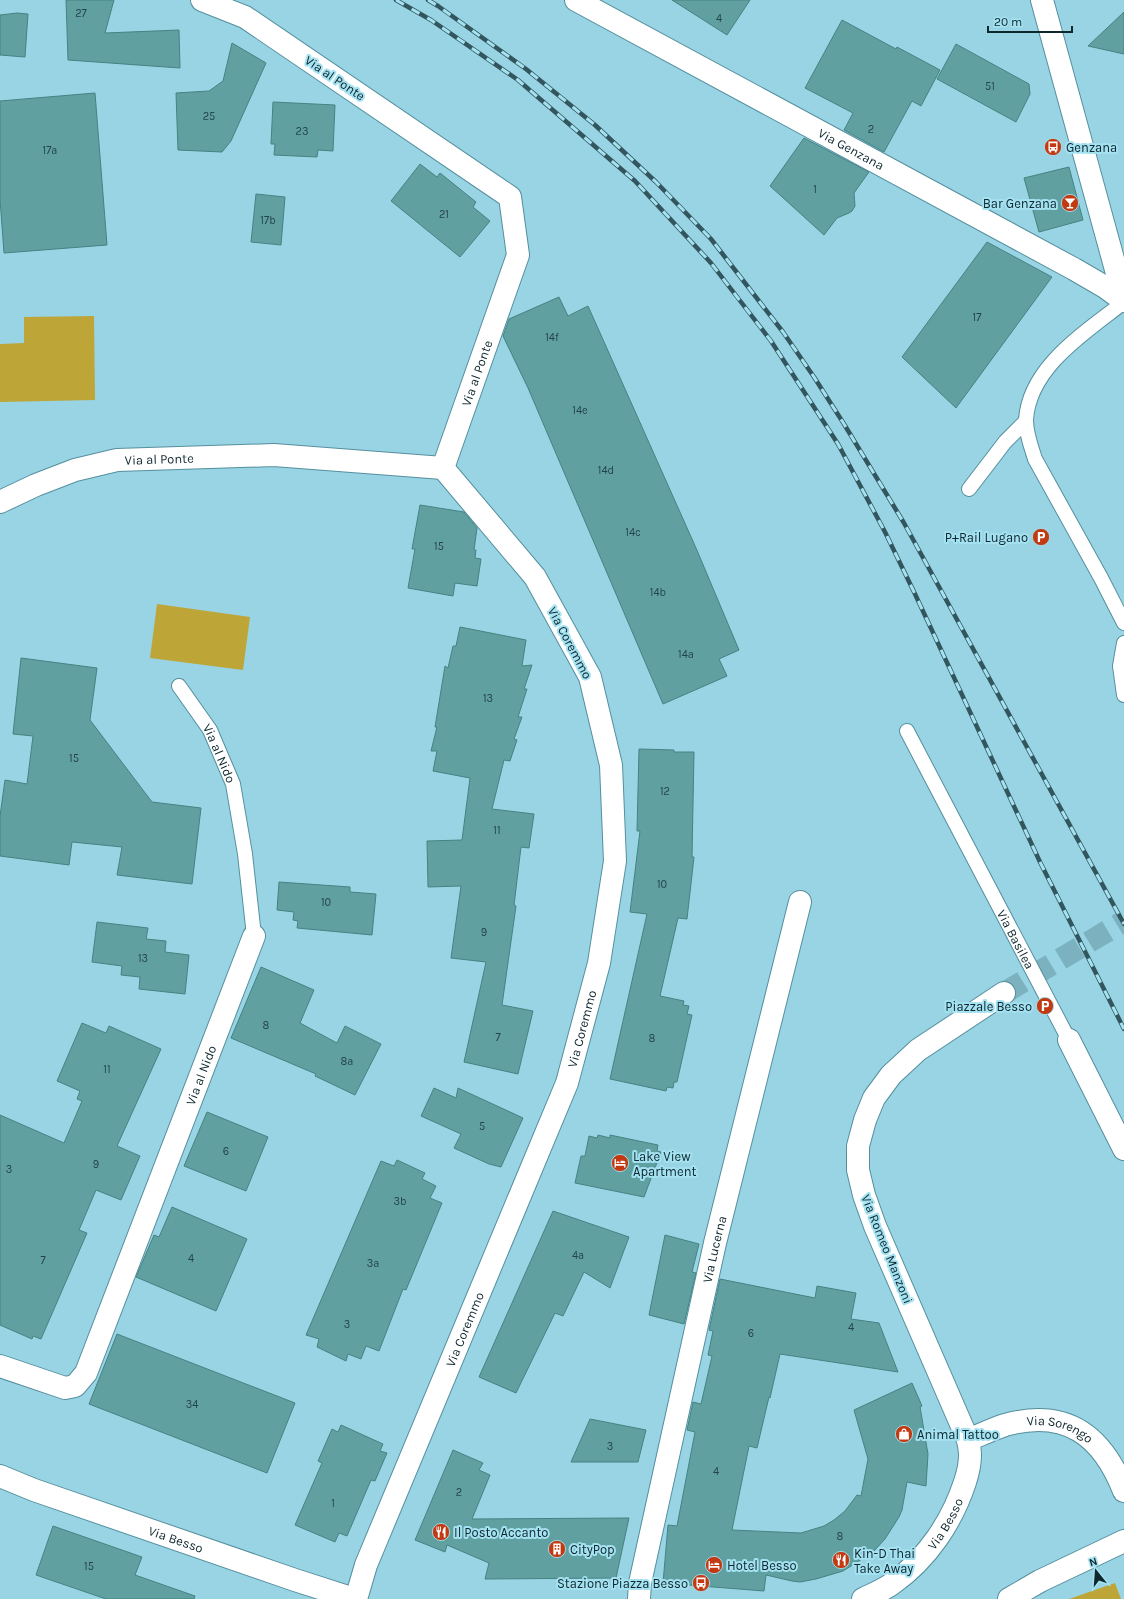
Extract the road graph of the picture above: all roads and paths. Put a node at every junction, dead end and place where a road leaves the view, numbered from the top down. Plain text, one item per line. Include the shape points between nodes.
1 (202, 0) edge
2 (576, 0) edge
3 (1042, 0) edge
4 (1124, 301) edge
5 (1026, 421) junction
6 (443, 468) junction
7 (969, 489) dead end
8 (0, 502) edge
9 (1124, 623) edge
10 (1124, 644) edge
11 (179, 686) dead end
12 (1124, 695) edge
13 (907, 731) dead end
14 (800, 902) dead end
15 (254, 936) joint
16 (1004, 993) tunnel mouth
17 (1069, 1040) joint
18 (1124, 1149) edge
19 (0, 1366) edge
20 (968, 1440) junction
21 (0, 1476) edge
22 (1124, 1491) edge
23 (1124, 1541) edge
24 (355, 1599) edge
25 (639, 1599) edge
26 (863, 1599) edge
27 (1009, 1599) edge

1 - 6 street, Via al Ponte via 245,17 510,197 518,255
2 - 4 street, Via Genzana via 1074,269
3 - 4 street
4 - 5 lane via 1053,361 1034,391 1028,405
5 - 7 lane via 1005,442
5 - 9 lane via 1035,459
6 - 8 street, Via al Ponte via 274,455 117,460 75,470
6 - 24 street, Via Coremmo via 535,577 590,677 611,765 615,861 599,963 567,1083 366,1564
10 - 12 lane via 1120,666
11 - 15 lane, Via al Nido via 210,730 233,784 245,854
13 - 17 lane, Via Basilea
14 - 25 street, Via Lucerna via 715,1243 640,1583
15 - 19 street, Via al Nido via 86,1373 75,1386 65,1388
16 - 20 street, Via Romeo Manzoni via 918,1050 891,1075 874,1098 858,1146 858,1170 873,1220
17 - 18 street, Via Basilea
20 - 22 street, Via Sorengo via 1006,1425 1048,1420 1063,1422 1092,1438 1109,1459
20 - 26 street, Via Besso via 970,1464 959,1499 945,1527 915,1564 892,1584
21 - 24 street, Via Besso via 34,1490
23 - 27 street via 1040,1581

